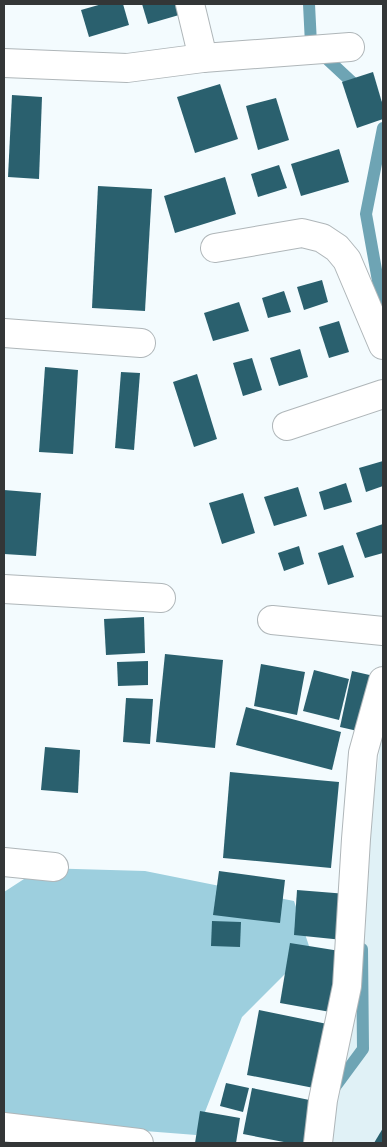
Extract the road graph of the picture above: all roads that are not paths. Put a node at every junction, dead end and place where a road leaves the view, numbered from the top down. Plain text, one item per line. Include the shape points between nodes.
1 (190, 4) edge
2 (350, 47) dead end
3 (203, 58) junction
4 (4, 63) edge
5 (215, 248) dead end
6 (4, 333) edge
7 (141, 343) dead end
8 (383, 345) edge
9 (383, 394) edge
10 (287, 426) dead end
11 (4, 589) edge
12 (161, 598) dead end
13 (272, 620) dead end
14 (383, 631) edge
15 (383, 681) edge
16 (4, 862) edge
17 (54, 867) dead end
18 (4, 1127) edge
19 (140, 1143) edge
20 (318, 1143) edge

1 - 3 street
2 - 3 street
3 - 4 street via 127,68
5 - 8 street via 302,233 322,238 347,260
6 - 7 street
9 - 10 street
11 - 12 street
13 - 14 street
15 - 20 street via 363,753 347,986 323,1100
16 - 17 street
18 - 19 street

